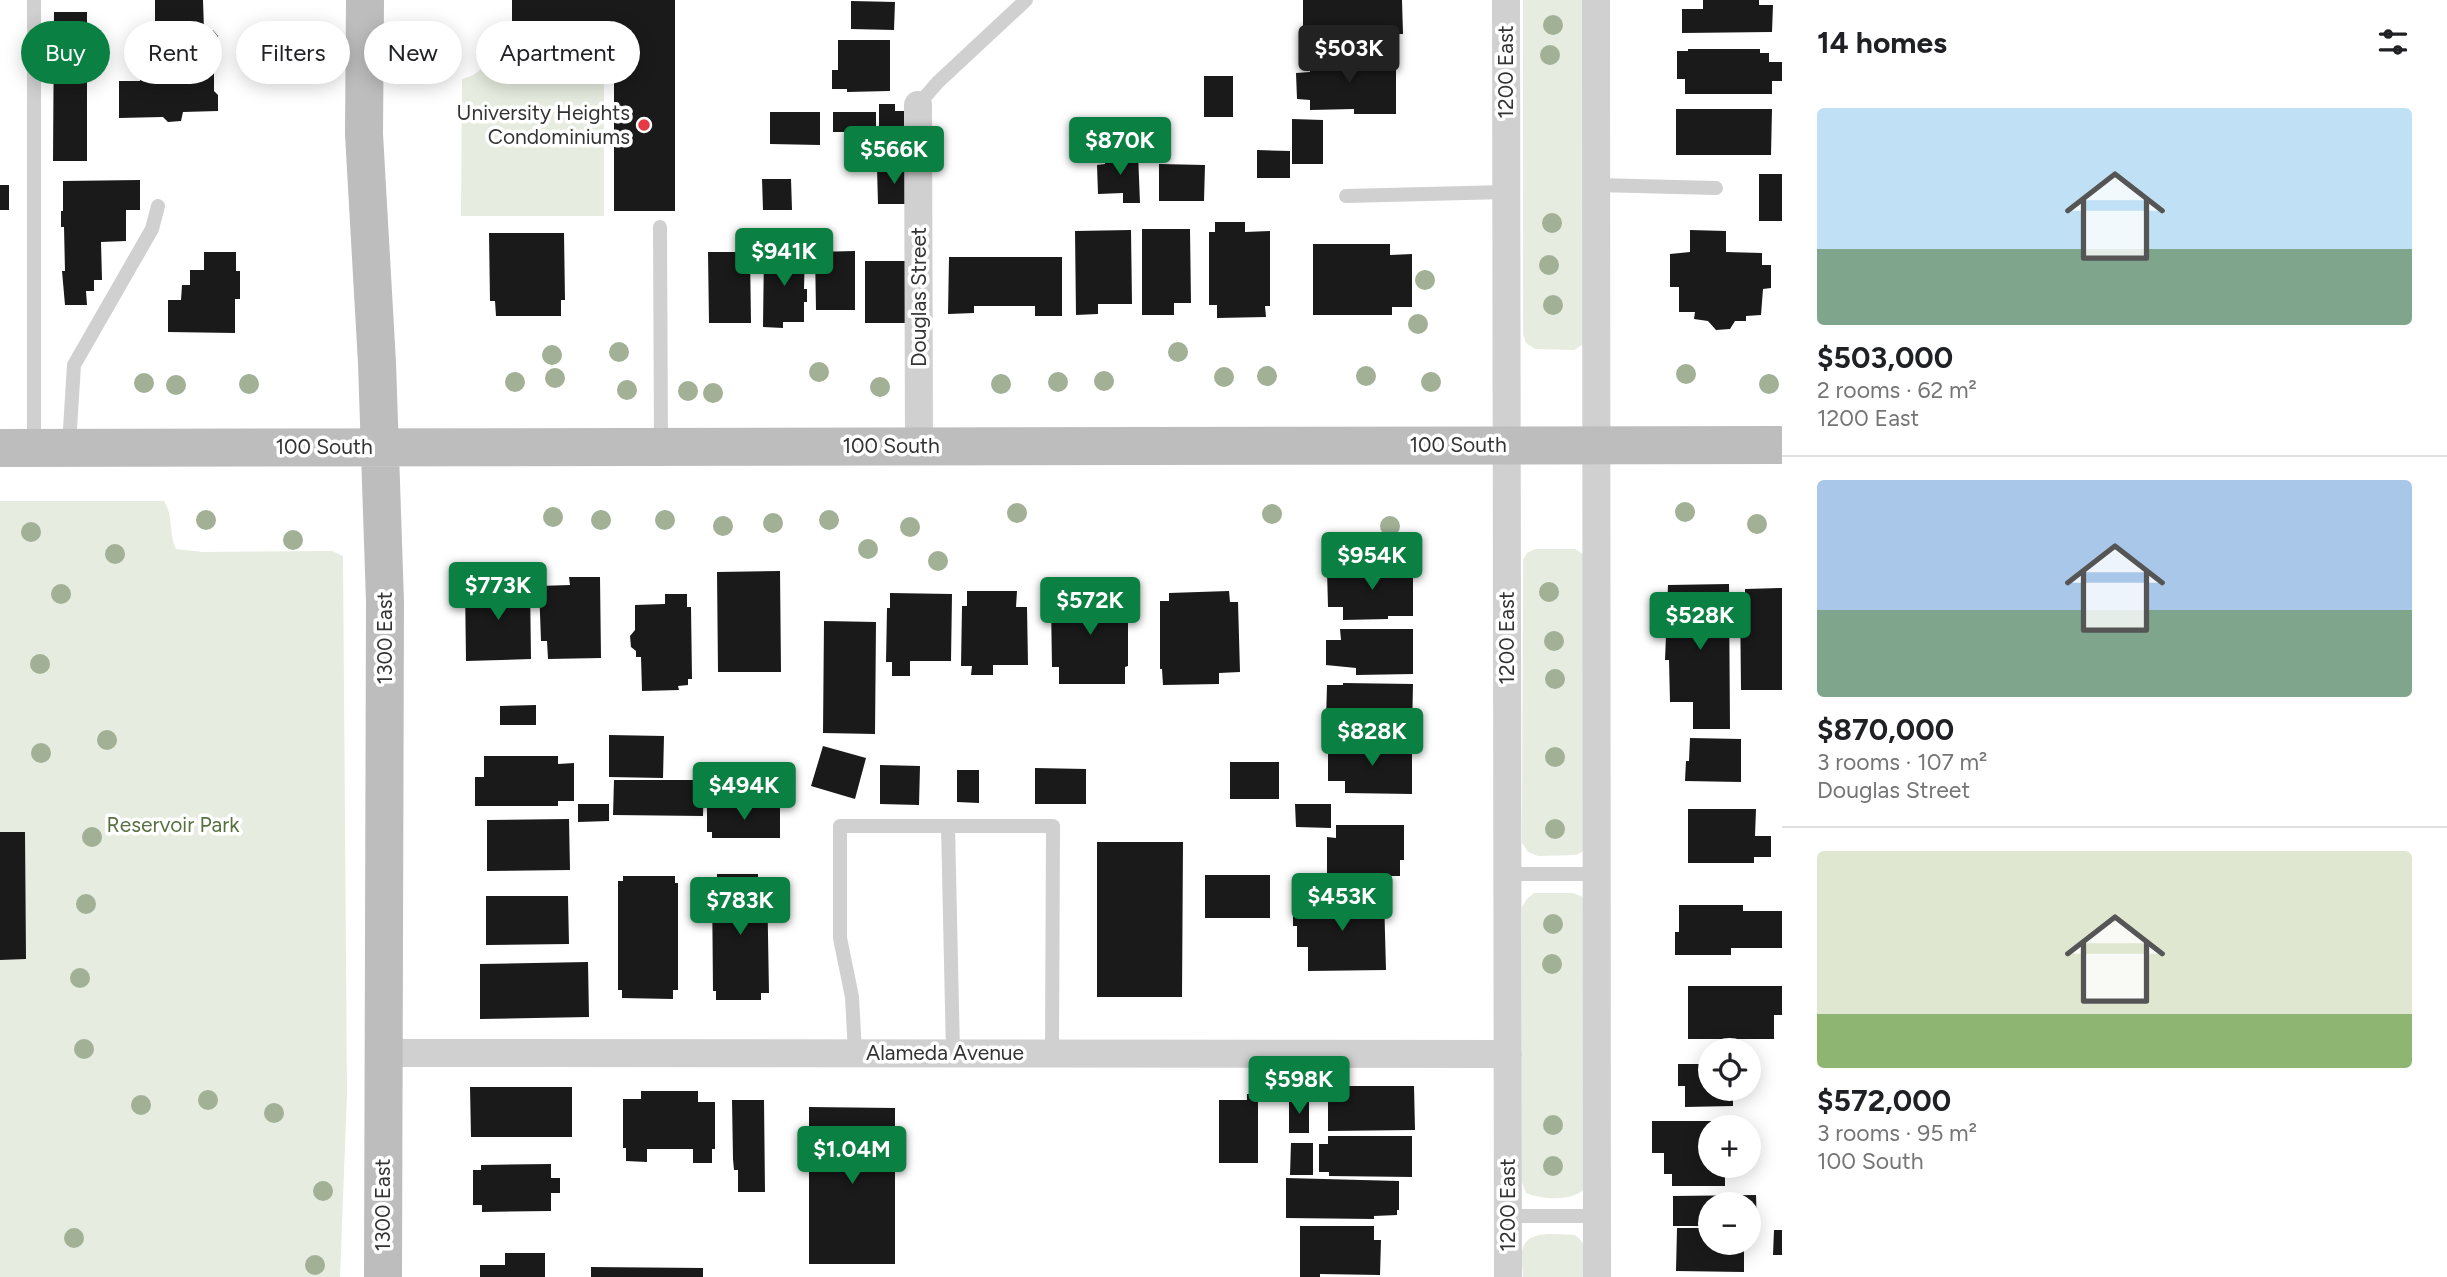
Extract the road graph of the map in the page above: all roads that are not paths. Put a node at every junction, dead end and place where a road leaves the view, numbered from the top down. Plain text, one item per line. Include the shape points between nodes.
1 (34, 0) edge
2 (365, 0) edge
3 (1026, 0) edge
4 (1506, 0) edge
5 (1596, 0) edge
6 (918, 105) joint
7 (1596, 186) junction
8 (1716, 188) dead end
9 (1506, 191) junction
10 (1346, 196) dead end
11 (158, 206) dead end
12 (660, 227) dead end
13 (1507, 445) junction
14 (1596, 445) junction
15 (1782, 445) edge
16 (919, 446) junction
17 (380, 447) junction
18 (661, 447) junction
19 (35, 448) edge
20 (948, 826) junction
21 (1507, 874) junction
22 (1596, 874) junction
23 (383, 1053) junction
24 (855, 1053) junction
25 (953, 1053) junction
26 (1052, 1053) junction
27 (1508, 1054) junction
28 (1508, 1216) junction
29 (1597, 1216) junction
30 (383, 1277) edge
31 (1508, 1277) edge
32 (1597, 1277) edge

1 - 19 lane
2 - 17 main road, 1300 East via 364,134
3 - 6 lane
4 - 9 street, 1200 East
5 - 7 street
6 - 16 street, Douglas Street
7 - 8 lane
7 - 14 street
9 - 10 lane
9 - 13 street, 1200 East
11 - 19 lane via 152,229 74,365
12 - 18 lane
13 - 14 main road, 100 South
13 - 16 main road, 100 South
13 - 21 street, 1200 East
14 - 15 main road, 100 South
14 - 22 street
16 - 18 main road, 100 South
17 - 18 main road, 100 South
17 - 19 main road, 100 South
17 - 23 main road, 1300 East via 385,602
20 - 24 lane via 840,826 839,938 852,997
20 - 25 lane
20 - 26 lane via 1053,826
21 - 22 lane
21 - 27 street, 1200 East
22 - 29 street
23 - 24 street, Alameda Avenue
23 - 30 main road, 1300 East
24 - 25 street, Alameda Avenue
25 - 26 street, Alameda Avenue
26 - 27 street, Alameda Avenue
27 - 28 street, 1200 East
28 - 29 lane
28 - 31 street, 1200 East
29 - 32 street

